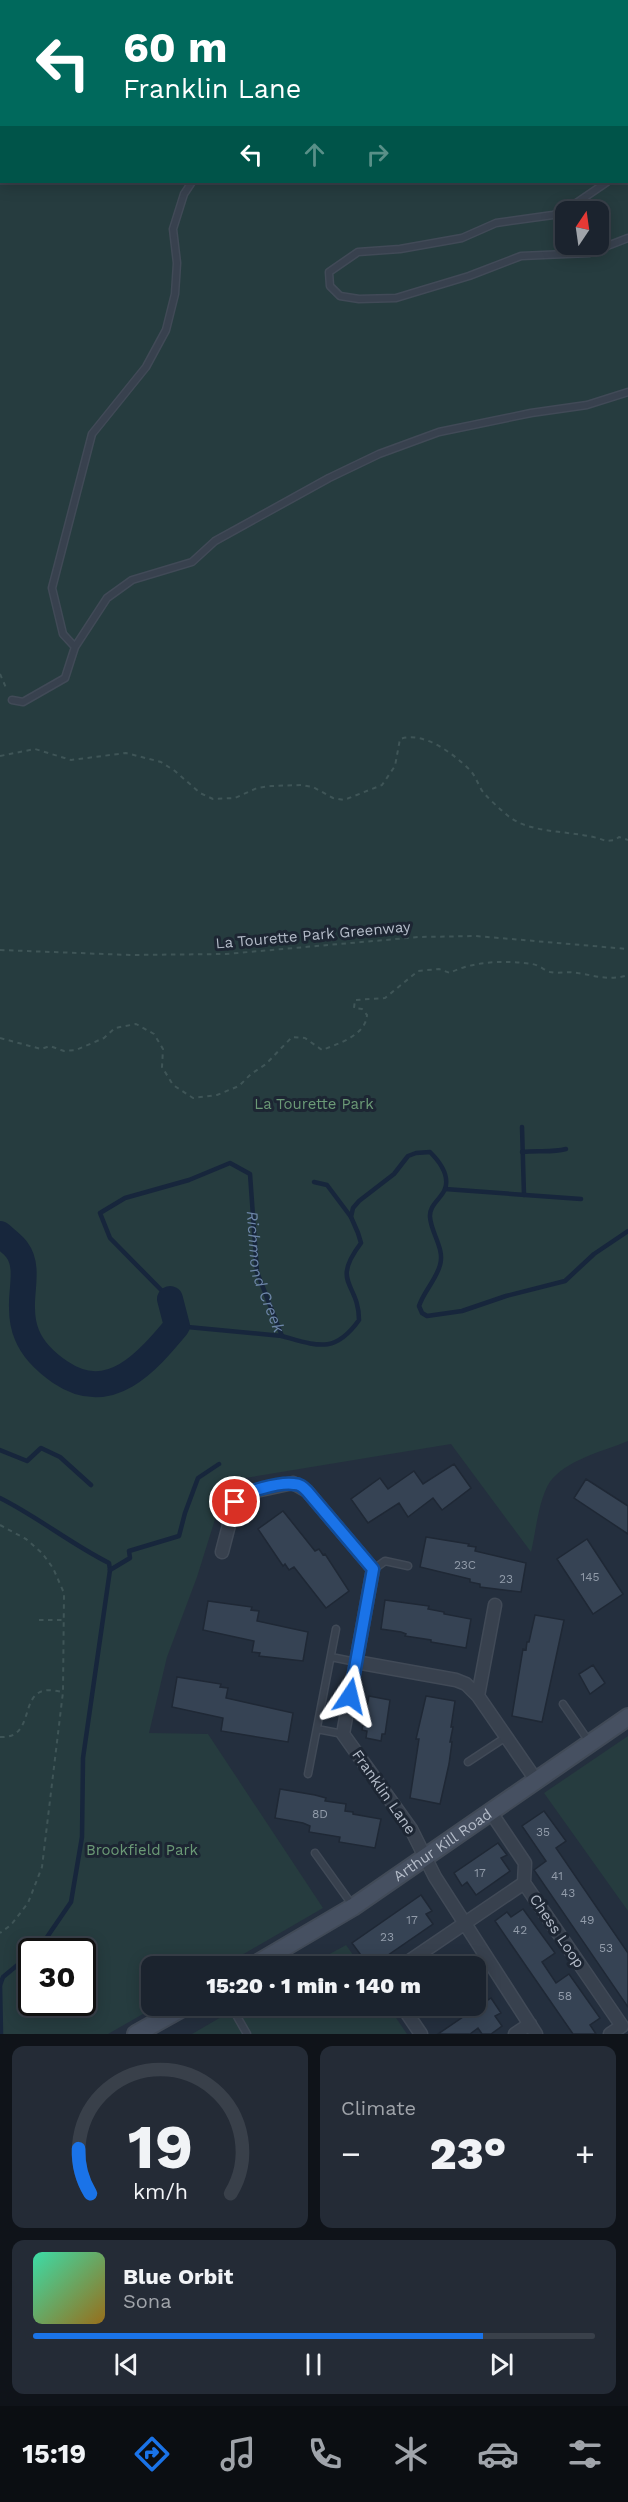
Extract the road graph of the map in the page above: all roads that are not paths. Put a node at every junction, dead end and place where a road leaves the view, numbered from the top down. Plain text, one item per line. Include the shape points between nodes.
1 (191, 183) edge
2 (606, 183) edge
3 (628, 238) edge
4 (628, 392) edge
5 (75, 647) junction
6 (12, 700) road end
7 (222, 1552) dead end
8 (408, 1566) dead end
9 (373, 1569) junction
10 (495, 1605) dead end
11 (336, 1629) dead end
12 (331, 1657) junction
13 (356, 1662) junction
14 (478, 1696) junction
15 (563, 1704) dead end
16 (628, 1717) edge
17 (317, 1729) junction
18 (343, 1734) junction
19 (506, 1737) junction
20 (590, 1743) junction
21 (468, 1762) dead end
22 (308, 1774) dead end
23 (536, 1780) junction
24 (490, 1811) junction
25 (315, 1853) dead end
26 (425, 1856) junction
27 (524, 1883) junction
28 (353, 1907) junction
29 (465, 1924) junction
30 (271, 1956) edge
31 (417, 1956) edge
32 (168, 2016) edge
33 (237, 2016) edge
34 (409, 2016) edge
35 (533, 2029) edge
36 (136, 2034) edge
37 (247, 2034) edge
38 (421, 2034) edge
39 (515, 2034) edge
40 (610, 2034) edge

1 - 5 lane via 173,229 176,294 166,330 146,367 92,434 52,588 63,634
2 - 3 lane via 553,215 496,223 462,238 358,252 329,272 330,286 340,296 396,298 521,256 589,253
4 - 5 lane via 586,405 439,432 379,454 215,541 192,562 132,580 107,598
5 - 6 lane via 65,678 23,702
7 - 9 street via 238,1497 293,1483 307,1491
8 - 9 lane via 385,1561
9 - 13 street, Franklin Lane
10 - 14 street
11 - 12 lane
12 - 13 lane
12 - 17 lane
13 - 14 street via 456,1680
13 - 18 street, Franklin Lane
14 - 19 street
15 - 20 lane
16 - 20 street, Arthur Kill Road
17 - 18 lane
17 - 22 lane
18 - 26 street, Franklin Lane via 411,1829
19 - 21 lane
19 - 23 street
20 - 23 street, Arthur Kill Road
23 - 24 street, Arthur Kill Road
24 - 26 street, Arthur Kill Road
24 - 27 street via 525,1863
25 - 28 lane
26 - 28 street, Arthur Kill Road
26 - 29 street, Franklin Lane
27 - 29 street, Chess Loop
27 - 40 street, Chess Loop via 622,2026
28 - 30 street, Arthur Kill Road
29 - 31 street, Chess Loop
29 - 35 street, Franklin Lane
32 - 36 street
33 - 37 lane
34 - 38 street
35 - 39 street

